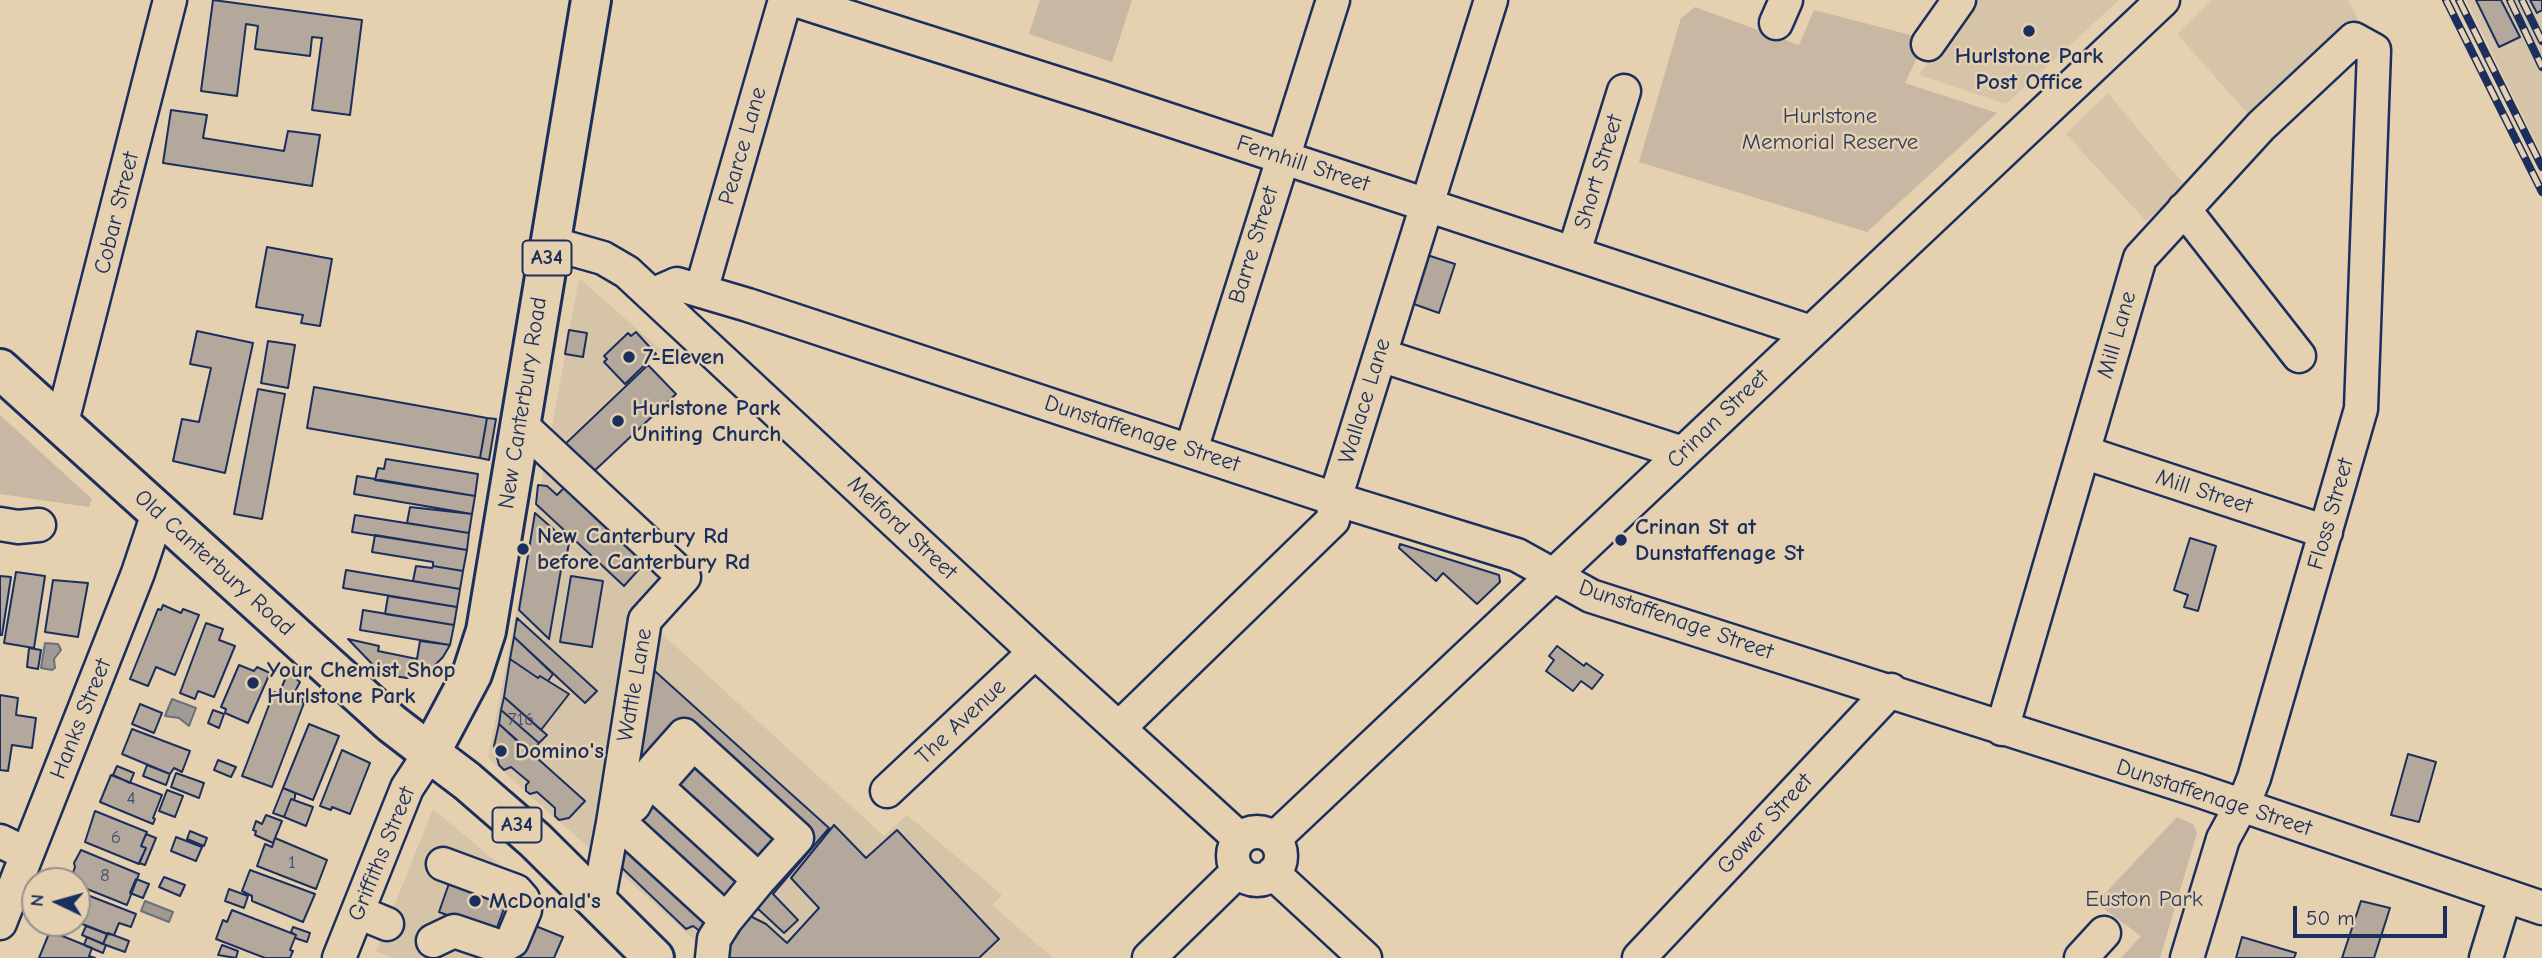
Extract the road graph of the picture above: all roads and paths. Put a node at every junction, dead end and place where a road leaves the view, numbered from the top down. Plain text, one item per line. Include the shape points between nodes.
1 (170, 0) edge
2 (591, 0) edge
3 (785, 0) edge
4 (795, 0) edge
5 (1333, 0) edge
6 (1491, 0) edge
7 (1959, 0) edge
8 (2163, 0) edge
9 (1928, 44) dead end
10 (2374, 50) joint
11 (1624, 91) dead end
12 (1282, 157) junction
13 (1428, 205) junction
14 (2184, 209) junction
15 (550, 243) junction
16 (1574, 252) junction
17 (697, 290) junction
18 (660, 302) junction
19 (748, 305) junction
20 (1811, 332) junction
21 (1380, 355) junction
22 (717, 356) junction
23 (2299, 356) dead end
24 (0, 369) edge
25 (520, 424) junction
26 (61, 426) junction
27 (1191, 450) junction
28 (2083, 452) junction
29 (1683, 453) junction
30 (1335, 499) junction
31 (158, 513) junction
32 (0, 524) edge
33 (39, 525) dead end
34 (2326, 532) junction
35 (1555, 575) junction
36 (1035, 652) junction
37 (1891, 690) junction
38 (1120, 727) junction
39 (2003, 729) junction
40 (430, 753) junction
41 (887, 791) dead end
42 (634, 805) junction
43 (2241, 805) junction
44 (1240, 839) junction
45 (1275, 839) junction
46 (13, 847) edge
47 (443, 864) dead end
48 (1238, 871) junction
49 (1273, 873) junction
50 (768, 880) junction
51 (2505, 896) junction
52 (598, 903) junction
53 (2542, 908) edge
54 (358, 912) junction
55 (726, 919) junction
56 (0, 923) edge
57 (387, 924) dead end
58 (2104, 933) dead end
59 (433, 941) dead end
60 (339, 958) edge
61 (654, 958) edge
62 (712, 958) edge
63 (1149, 958) edge
64 (1365, 958) edge
65 (1639, 958) edge
66 (2081, 958) edge
67 (2187, 958) edge
68 (2486, 958) edge

1 - 26 street, Cobar Street
2 - 15 main road, New Canterbury Road / A34
3 - 17 street, Pearce Lane
4 - 12 street, Fernhill Street
5 - 12 street, Barre Street
6 - 13 street, Wallace Lane
7 - 9 street
8 - 20 street, Crinan Street
10 - 14 street, Mill Lane via 2354,39 2262,126
10 - 34 street, Floss Street via 2361,409
11 - 16 street, Short Street
12 - 13 street, Fernhill Street
12 - 27 street, Barre Street
13 - 16 street, Fernhill Street
13 - 21 street, Wallace Lane
14 - 23 street
14 - 28 street, Mill Lane via 2140,258
15 - 18 street, Melford Street via 616,264
15 - 25 main road, New Canterbury Road / A34
16 - 20 street, Fernhill Street
17 - 18 street, Dunstaffenage Street via 677,284
17 - 19 street, Dunstaffenage Street
18 - 22 street, Melford Street
19 - 22 street via 726,314 719,323 714,339
19 - 27 street, Dunstaffenage Street
20 - 29 street, Crinan Street
21 - 29 street
21 - 30 street, Wallace Lane
22 - 36 street, Melford Street
24 - 26 main road, Old Canterbury Road
25 - 40 main road, New Canterbury Road / A34 via 481,653
25 - 42 street, Wattle Lane via 684,577 645,620
26 - 31 main road, Old Canterbury Road
27 - 30 street, Dunstaffenage Street
28 - 34 street, Mill Street
28 - 39 street, Mill Lane
29 - 35 street, Crinan Street
30 - 35 street, Dunstaffenage Street via 1517,555
30 - 38 street, Wallace Lane via 1333,520
31 - 40 main road, Old Canterbury Road
31 - 46 street, Hanks Street via 134,585
32 - 33 street
34 - 43 street, Floss Street via 2254,778
35 - 37 street, Dunstaffenage Street via 1591,596
35 - 45 street, Crinan Street
36 - 38 street, Melford Street
36 - 41 street, The Avenue
37 - 39 street, Dunstaffenage Street
37 - 65 street, Gower Street
38 - 44 street, Melford Street
39 - 43 street, Dunstaffenage Street
40 - 52 main road, A34 via 535,840
40 - 54 street, Griffiths Street via 407,788
42 - 50 street
42 - 50 street via 653,770 684,735 808,847
42 - 52 street, Wattle Lane
42 - 55 street via 630,832
43 - 51 street, Dunstaffenage Street
43 - 67 street, Floss Street via 2222,839
44 - 45 street via 1262,832
44 - 48 street via 1233,852
45 - 49 street via 1281,853
46 - 56 street, Hanks Street
47 - 59 street via 516,891 524,910 512,941 501,947 454,931
48 - 49 street via 1249,879
48 - 63 street
49 - 64 street
50 - 55 street
51 - 53 street, Dunstaffenage Street
51 - 68 street
52 - 61 main road, A34
54 - 57 street
54 - 60 street, Griffiths Street
55 - 62 street via 714,939
58 - 66 street

